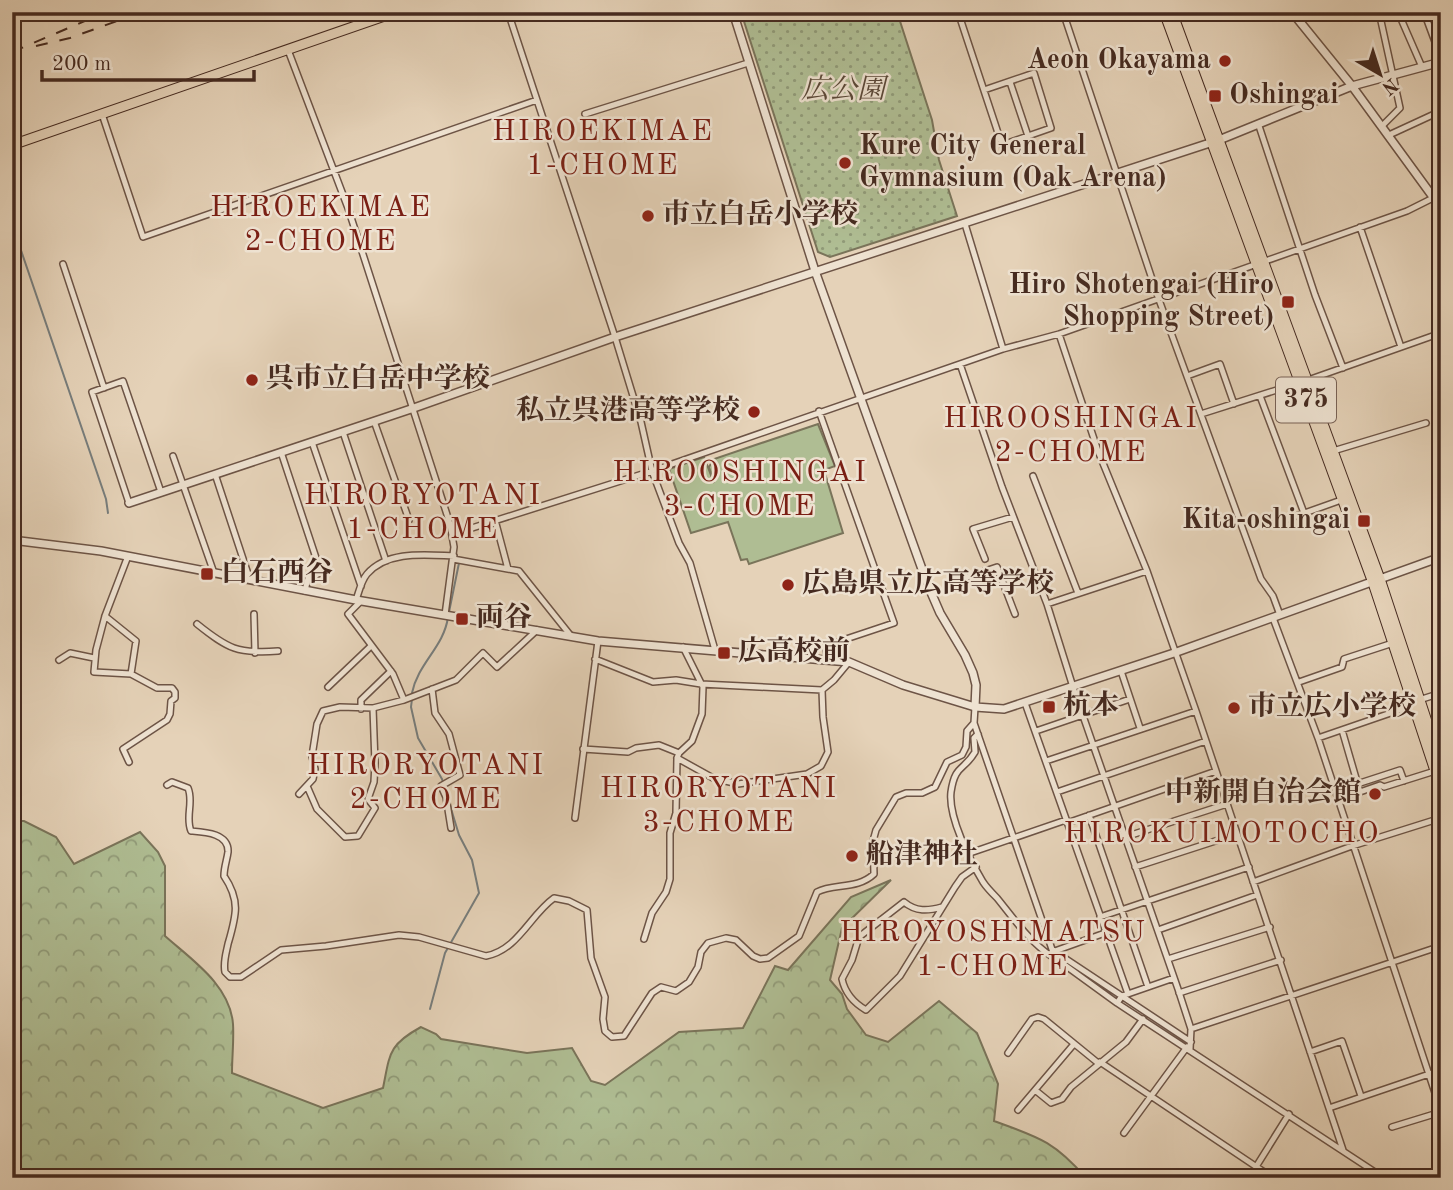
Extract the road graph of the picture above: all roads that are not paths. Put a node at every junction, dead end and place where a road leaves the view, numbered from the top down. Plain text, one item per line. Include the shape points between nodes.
1 (396, 12) edge
2 (508, 12) edge
3 (733, 12) edge
4 (958, 12) edge
5 (1063, 12) edge
6 (1164, 12) edge
7 (1172, 12) edge
8 (1293, 12) edge
9 (1379, 12) edge
10 (1398, 12) edge
11 (1424, 12) edge
12 (288, 50) junction
13 (1441, 60) edge
14 (748, 63) junction
15 (1422, 67) junction
16 (1393, 74) junction
17 (1010, 82) junction
18 (1352, 86) junction
19 (985, 90) junction
20 (537, 100) junction
21 (1441, 111) edge
22 (102, 114) junction
23 (585, 114) dead end
24 (1259, 126) junction
25 (1382, 126) junction
26 (1389, 135) junction
27 (1028, 136) junction
28 (1215, 141) junction
29 (12, 145) edge
30 (334, 170) junction
31 (1117, 174) junction
32 (1433, 198) junction
33 (1441, 208) edge
34 (965, 224) junction
35 (1360, 227) junction
36 (1300, 247) junction
37 (1260, 262) junction
38 (63, 264) dead end
39 (815, 271) junction
40 (1158, 297) junction
41 (1441, 333) edge
42 (1059, 334) junction
43 (615, 337) junction
44 (1401, 346) junction
45 (1003, 349) junction
46 (960, 365) junction
47 (1343, 368) junction
48 (1187, 376) junction
49 (1303, 381) junction
50 (104, 388) junction
51 (1260, 396) junction
52 (861, 399) junction
53 (1234, 404) junction
54 (411, 409) junction
55 (819, 411) junction
56 (1201, 414) junction
57 (374, 421) junction
58 (1426, 423) dead end
59 (343, 432) junction
60 (312, 442) junction
61 (281, 452) junction
62 (1333, 452) junction
63 (173, 456) dead end
64 (652, 471) junction
65 (215, 474) junction
66 (1033, 476) dead end
67 (184, 484) junction
68 (160, 492) junction
69 (1346, 498) junction
70 (129, 503) joint
71 (1304, 513) junction
72 (1013, 517) junction
73 (409, 520) dead end
74 (495, 520) junction
75 (1271, 525) dead end
76 (453, 534) junction
77 (12, 540) edge
78 (128, 556) junction
79 (1441, 557) edge
80 (454, 558) junction
81 (985, 559) dead end
82 (386, 561) junction
83 (508, 569) junction
84 (1147, 571) junction
85 (214, 573) junction
86 (961, 579) dead end
87 (250, 580) junction
88 (1376, 581) junction
89 (361, 586) junction
90 (305, 591) junction
91 (1078, 593) junction
92 (358, 601) junction
93 (1047, 604) junction
94 (254, 614) dead end
95 (1015, 614) dead end
96 (445, 615) junction
97 (105, 616) junction
98 (1277, 617) junction
99 (197, 624) dead end
100 (537, 630) junction
101 (571, 636) junction
102 (598, 640) junction
103 (1393, 643) junction
104 (371, 646) junction
105 (683, 647) junction
106 (715, 650) junction
107 (278, 651) dead end
108 (255, 653) junction
109 (1174, 653) junction
110 (94, 658) junction
111 (595, 659) junction
112 (59, 660) dead end
113 (828, 660) junction
114 (849, 662) junction
115 (391, 671) junction
116 (1121, 671) junction
117 (131, 674) junction
118 (1299, 682) junction
119 (701, 684) junction
120 (328, 687) dead end
121 (1073, 687) junction
122 (432, 690) junction
123 (822, 690) junction
124 (1441, 693) edge
125 (1130, 699) junction
126 (404, 700) junction
127 (1026, 703) junction
128 (1418, 703) junction
129 (373, 708) junction
130 (975, 708) junction
131 (361, 709) junction
132 (1196, 711) junction
133 (1083, 714) junction
134 (974, 723) junction
135 (1140, 728) junction
136 (1342, 730) junction
137 (1036, 731) junction
138 (978, 734) junction
139 (1318, 738) junction
140 (1206, 741) junction
141 (1093, 744) junction
142 (583, 749) junction
143 (678, 755) junction
144 (1046, 761) junction
145 (129, 762) dead end
146 (1438, 767) edge
147 (1216, 771) junction
148 (1104, 775) junction
149 (1404, 781) junction
150 (1357, 784) junction
151 (167, 785) dead end
152 (306, 786) junction
153 (1441, 789) edge
154 (1057, 792) junction
155 (1360, 792) junction
156 (299, 794) dead end
157 (1337, 800) junction
158 (1227, 804) junction
159 (1114, 806) junction
160 (1089, 815) junction
161 (575, 818) dead end
162 (1441, 818) edge
163 (1067, 822) junction
164 (451, 828) dead end
165 (1237, 834) junction
166 (1125, 837) junction
167 (1013, 838) junction
168 (1352, 846) junction
169 (970, 853) junction
170 (976, 867) junction
171 (1135, 867) junction
172 (1249, 867) junction
173 (1253, 882) junction
174 (1257, 895) junction
175 (1148, 901) junction
176 (942, 907) junction
177 (1121, 910) junction
178 (1100, 917) junction
179 (1269, 928) junction
180 (1158, 930) junction
181 (1105, 933) junction
182 (644, 939) dead end
183 (1441, 946) edge
184 (1053, 951) junction
185 (1055, 958) junction
186 (1168, 959) junction
187 (1281, 960) junction
188 (1393, 963) junction
189 (1174, 978) junction
190 (1148, 987) junction
191 (1179, 993) junction
192 (1125, 995) junction
193 (1292, 996) junction
194 (1117, 1003) junction
195 (1143, 1019) junction
196 (1191, 1029) junction
197 (1074, 1044) junction
198 (1189, 1046) junction
199 (1310, 1052) junction
200 (1007, 1053) dead end
201 (1099, 1063) junction
202 (1441, 1070) edge
203 (1428, 1074) junction
204 (1035, 1090) junction
205 (1361, 1096) junction
206 (1150, 1097) junction
207 (1329, 1108) junction
208 (1018, 1110) dead end
209 (1441, 1112) edge
210 (1289, 1114) junction
211 (1392, 1127) dead end
212 (1124, 1133) dead end
213 (1343, 1150) junction
214 (1256, 1166) junction
215 (1248, 1178) edge
216 (1273, 1178) edge
217 (1384, 1178) edge

1 - 12 highway
2 - 20 street
3 - 14 street
4 - 19 street
5 - 31 street
6 - 28 highway, 375
7 - 28 highway, 375
8 - 18 street
9 - 16 street
10 - 15 street
11 - 13 street
12 - 22 highway
12 - 30 street
13 - 15 street
14 - 23 street
14 - 39 street
15 - 16 street
16 - 18 street
16 - 25 street via 1400,108
17 - 19 street
17 - 27 street
17 - 27 street via 1034,73 1051,128
18 - 24 street
18 - 25 street
19 - 27 street via 1002,145
20 - 30 street
20 - 43 street
21 - 26 street
22 - 29 highway
22 - 30 street via 143,237
24 - 28 street
24 - 36 street
25 - 26 street
26 - 32 street
28 - 31 street
28 - 37 highway, 375
30 - 54 street
31 - 34 street
31 - 40 street
32 - 33 street
32 - 35 street
34 - 39 street
34 - 45 street
35 - 36 street
35 - 44 street
36 - 37 street
36 - 47 street
37 - 40 street
37 - 49 highway, 375
38 - 50 street
39 - 43 street
39 - 52 street
40 - 42 street
40 - 48 street
41 - 44 street
42 - 45 street
42 - 84 street via 1098,451
43 - 54 street
43 - 64 street
44 - 47 street
45 - 46 street
46 - 52 street
46 - 72 street
47 - 49 street
48 - 53 street via 1220,364
48 - 56 street
49 - 51 street
49 - 62 highway, 375
49 - 69 highway, 375
50 - 68 street via 123,382
50 - 70 street via 92,392
51 - 53 street
51 - 71 street
52 - 55 street
52 - 130 street via 927,583 973,673
53 - 56 street
54 - 57 street
54 - 76 street
55 - 64 street
55 - 113 street via 894,623 825,646
56 - 98 street via 1262,579 1273,596
57 - 59 street
57 - 73 street
58 - 62 street
59 - 60 street
59 - 82 street
60 - 61 street
60 - 89 street
61 - 65 street
61 - 90 street via 321,572 308,578
62 - 69 highway, 375
63 - 67 street
64 - 74 street
64 - 106 street via 690,564
65 - 67 street
65 - 87 street
66 - 91 street
67 - 68 street
67 - 85 street
68 - 70 street
69 - 71 street
69 - 88 highway, 375
71 - 75 street
72 - 81 street via 973,529
72 - 93 street
74 - 76 street
74 - 83 street
76 - 80 street
77 - 78 street
78 - 85 street
78 - 97 street
79 - 88 street
80 - 82 street via 412,555
80 - 83 street
80 - 96 street
82 - 89 street via 366,575
83 - 101 street via 519,571
84 - 91 street
84 - 109 street
85 - 87 street
86 - 95 street via 997,567
87 - 90 street
88 - 98 street
88 - 103 highway, 375
88 - 128 highway, 375
89 - 92 street
90 - 92 street
91 - 93 street
92 - 96 street
92 - 104 street via 348,614
93 - 121 street
94 - 108 street
96 - 100 street
97 - 110 street
97 - 117 street via 136,641
98 - 109 street
98 - 118 street
99 - 108 street via 232,648
100 - 101 street
100 - 122 street via 497,667 483,653 456,680
101 - 102 street
102 - 105 street
102 - 111 street
103 - 118 street via 1344,659 1342,667
103 - 128 highway, 375
104 - 115 street
104 - 120 street
105 - 106 street
105 - 119 street
106 - 113 street
107 - 108 street
109 - 116 street
109 - 132 street
110 - 112 street via 69,653
110 - 117 street via 94,672
111 - 119 street via 653,682
111 - 142 street
113 - 114 street
114 - 123 street
114 - 130 street
115 - 126 street
115 - 131 street via 361,700
116 - 121 street
116 - 125 street
117 - 145 street via 157,688 172,688 175,698 167,720 123,749
118 - 139 street
119 - 123 street
119 - 143 street via 702,714 692,741
121 - 127 street
121 - 133 street
122 - 126 street
122 - 164 street via 435,713 449,734 460,775 440,786
123 - 143 street via 828,752 821,766 807,774 738,784 713,778
124 - 128 street
125 - 133 street
125 - 135 street
126 - 129 street
127 - 130 street via 1004,709
127 - 137 street
128 - 136 street
128 - 146 highway, 375
129 - 131 street
129 - 152 street via 374,782 368,799 375,808 358,836 345,837 338,831 317,809
130 - 134 street
131 - 152 street via 323,711 313,746 313,779
132 - 135 street
132 - 140 street
133 - 137 street
133 - 141 street
134 - 138 street
134 - 151 street via 967,731 962,755 947,761 935,787 895,797 873,841 874,874 867,880 817,892 799,936 768,958 753,956 736,940 708,943 689,982 676,991 661,987 652,993 624,1036 612,1037 605,1031 605,997 591,958 587,910 554,898 497,954 486,956 399,935 281,950 241,977 230,977 224,961 236,902 224,876 228,847 214,833 191,831 188,788 172,782
135 - 141 street
136 - 139 street
136 - 150 street
137 - 144 street
138 - 167 street
138 - 169 street via 975,752 957,769 951,796 953,814
139 - 157 street
140 - 147 street
140 - 148 street
141 - 144 street
141 - 148 street
142 - 143 street via 628,752 659,745
142 - 161 street
143 - 182 street via 670,879
144 - 154 street
146 - 149 street
146 - 153 highway, 375
147 - 158 street
147 - 159 street
148 - 154 street
148 - 159 street
149 - 150 street via 1401,770
149 - 155 street
150 - 155 street
152 - 156 street
154 - 163 street
155 - 157 street
157 - 168 street
158 - 165 street
158 - 166 street
159 - 160 street
159 - 166 street
160 - 163 street
160 - 177 street
162 - 168 street
163 - 167 street
163 - 178 street
165 - 171 street
165 - 172 street
166 - 171 street
167 - 169 street
167 - 184 street
168 - 173 street
168 - 188 street
169 - 170 street
170 - 176 street via 962,877
170 - 185 street via 984,884 1036,946
171 - 175 street
172 - 173 street
172 - 175 street
173 - 174 street
174 - 179 street
174 - 180 street
175 - 177 street
175 - 180 street
176 - 176 street via 927,911 904,902 859,937 842,979 856,1003 866,1010 901,976
177 - 178 street
177 - 190 street
178 - 181 street
179 - 186 street
179 - 187 street
180 - 186 street
181 - 184 street
181 - 192 street
183 - 188 street
184 - 185 street
184 - 192 street
185 - 194 street
186 - 189 street
187 - 191 street
187 - 193 street
188 - 193 street
188 - 203 street
189 - 190 street
189 - 191 street
190 - 192 street
191 - 196 street
192 - 194 street
192 - 198 street
193 - 196 street
193 - 199 street
194 - 195 street
195 - 198 street
195 - 201 street via 1126,1042
196 - 198 street
197 - 200 street via 1038,1017
197 - 201 street
197 - 204 street
198 - 206 street
198 - 210 street
199 - 205 street via 1342,1041
199 - 207 street
201 - 204 street via 1051,1103
201 - 206 street
202 - 203 street
203 - 205 street
203 - 209 street
204 - 208 street
205 - 207 street
206 - 212 street
206 - 214 street
207 - 213 street
209 - 211 street
210 - 213 street
210 - 214 street
213 - 217 street
214 - 215 street
214 - 216 street

